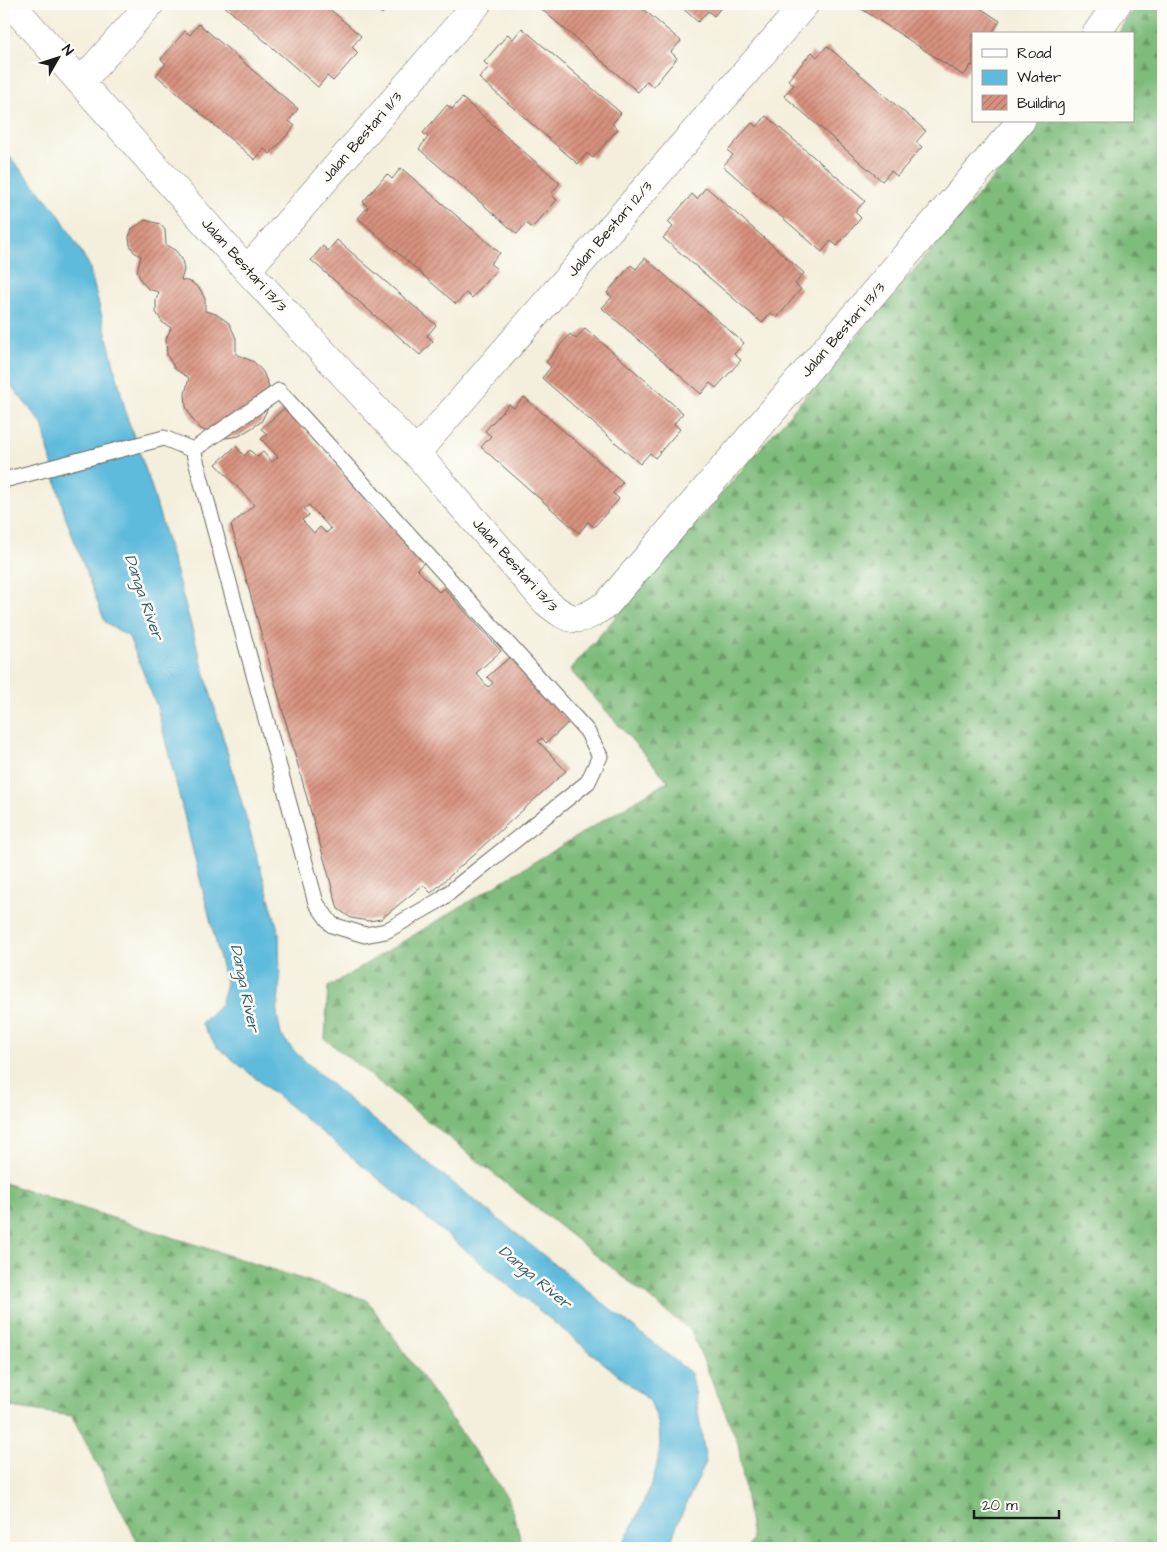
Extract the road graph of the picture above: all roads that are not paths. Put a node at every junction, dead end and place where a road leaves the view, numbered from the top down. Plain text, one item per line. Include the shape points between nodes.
1 (11, 4) edge
2 (150, 4) edge
3 (477, 4) edge
4 (805, 4) edge
5 (1117, 4) edge
6 (1097, 32) edge
7 (81, 82) junction
8 (1020, 122) edge
9 (247, 270) junction
10 (193, 450) junction
11 (416, 453) junction
12 (4, 480) edge

1 - 7 street, Jalan Bestari 13/3
2 - 7 street
3 - 9 street, Jalan Bestari 11/3
4 - 11 street, Jalan Bestari 12/3
5 - 6 street
7 - 9 street, Jalan Bestari 13/3
8 - 11 street, Jalan Bestari 13/3 via 626,583 607,604 586,618 565,618 546,602
9 - 11 street, Jalan Bestari 13/3
10 - 10 lane via 279,391 587,730 600,756 588,782 440,900 386,931 365,934 332,925 316,903
10 - 12 lane via 164,438

